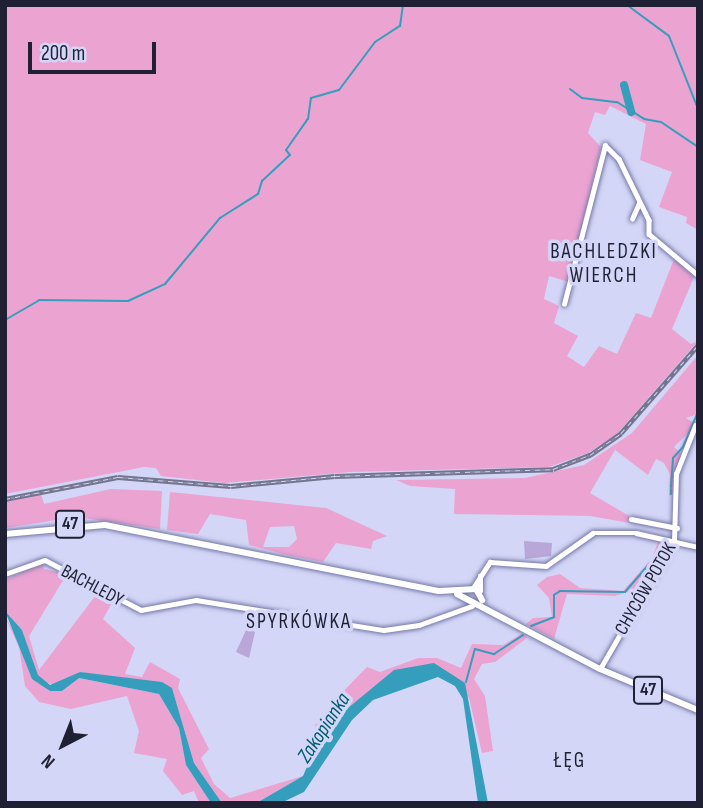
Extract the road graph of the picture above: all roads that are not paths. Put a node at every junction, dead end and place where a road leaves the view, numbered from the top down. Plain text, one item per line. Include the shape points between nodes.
1 (639, 202) junction
2 (632, 219) dead end
3 (698, 275) edge
4 (564, 304) dead end
5 (695, 426) dead end
6 (631, 519) dead end
7 (677, 528) junction
8 (5, 534) edge
9 (674, 541) junction
10 (698, 547) edge
11 (5, 574) edge
12 (473, 598) junction
13 (600, 669) junction
14 (698, 710) edge

1 - 2 street
1 - 3 street via 649,234
1 - 4 street via 619,159 605,145
5 - 7 street, CHYCÓW POTOK via 676,474
6 - 7 street
7 - 9 street, CHYCÓW POTOK
8 - 12 main road, 47 via 59,525 105,525
9 - 10 street
9 - 12 street via 599,532 554,564 499,560 484,566
9 - 13 street, CHYCÓW POTOK
11 - 12 street, BACHLEDY via 45,560 141,610 191,600 396,630 459,612
12 - 13 main road, 47
13 - 14 main road, 47

